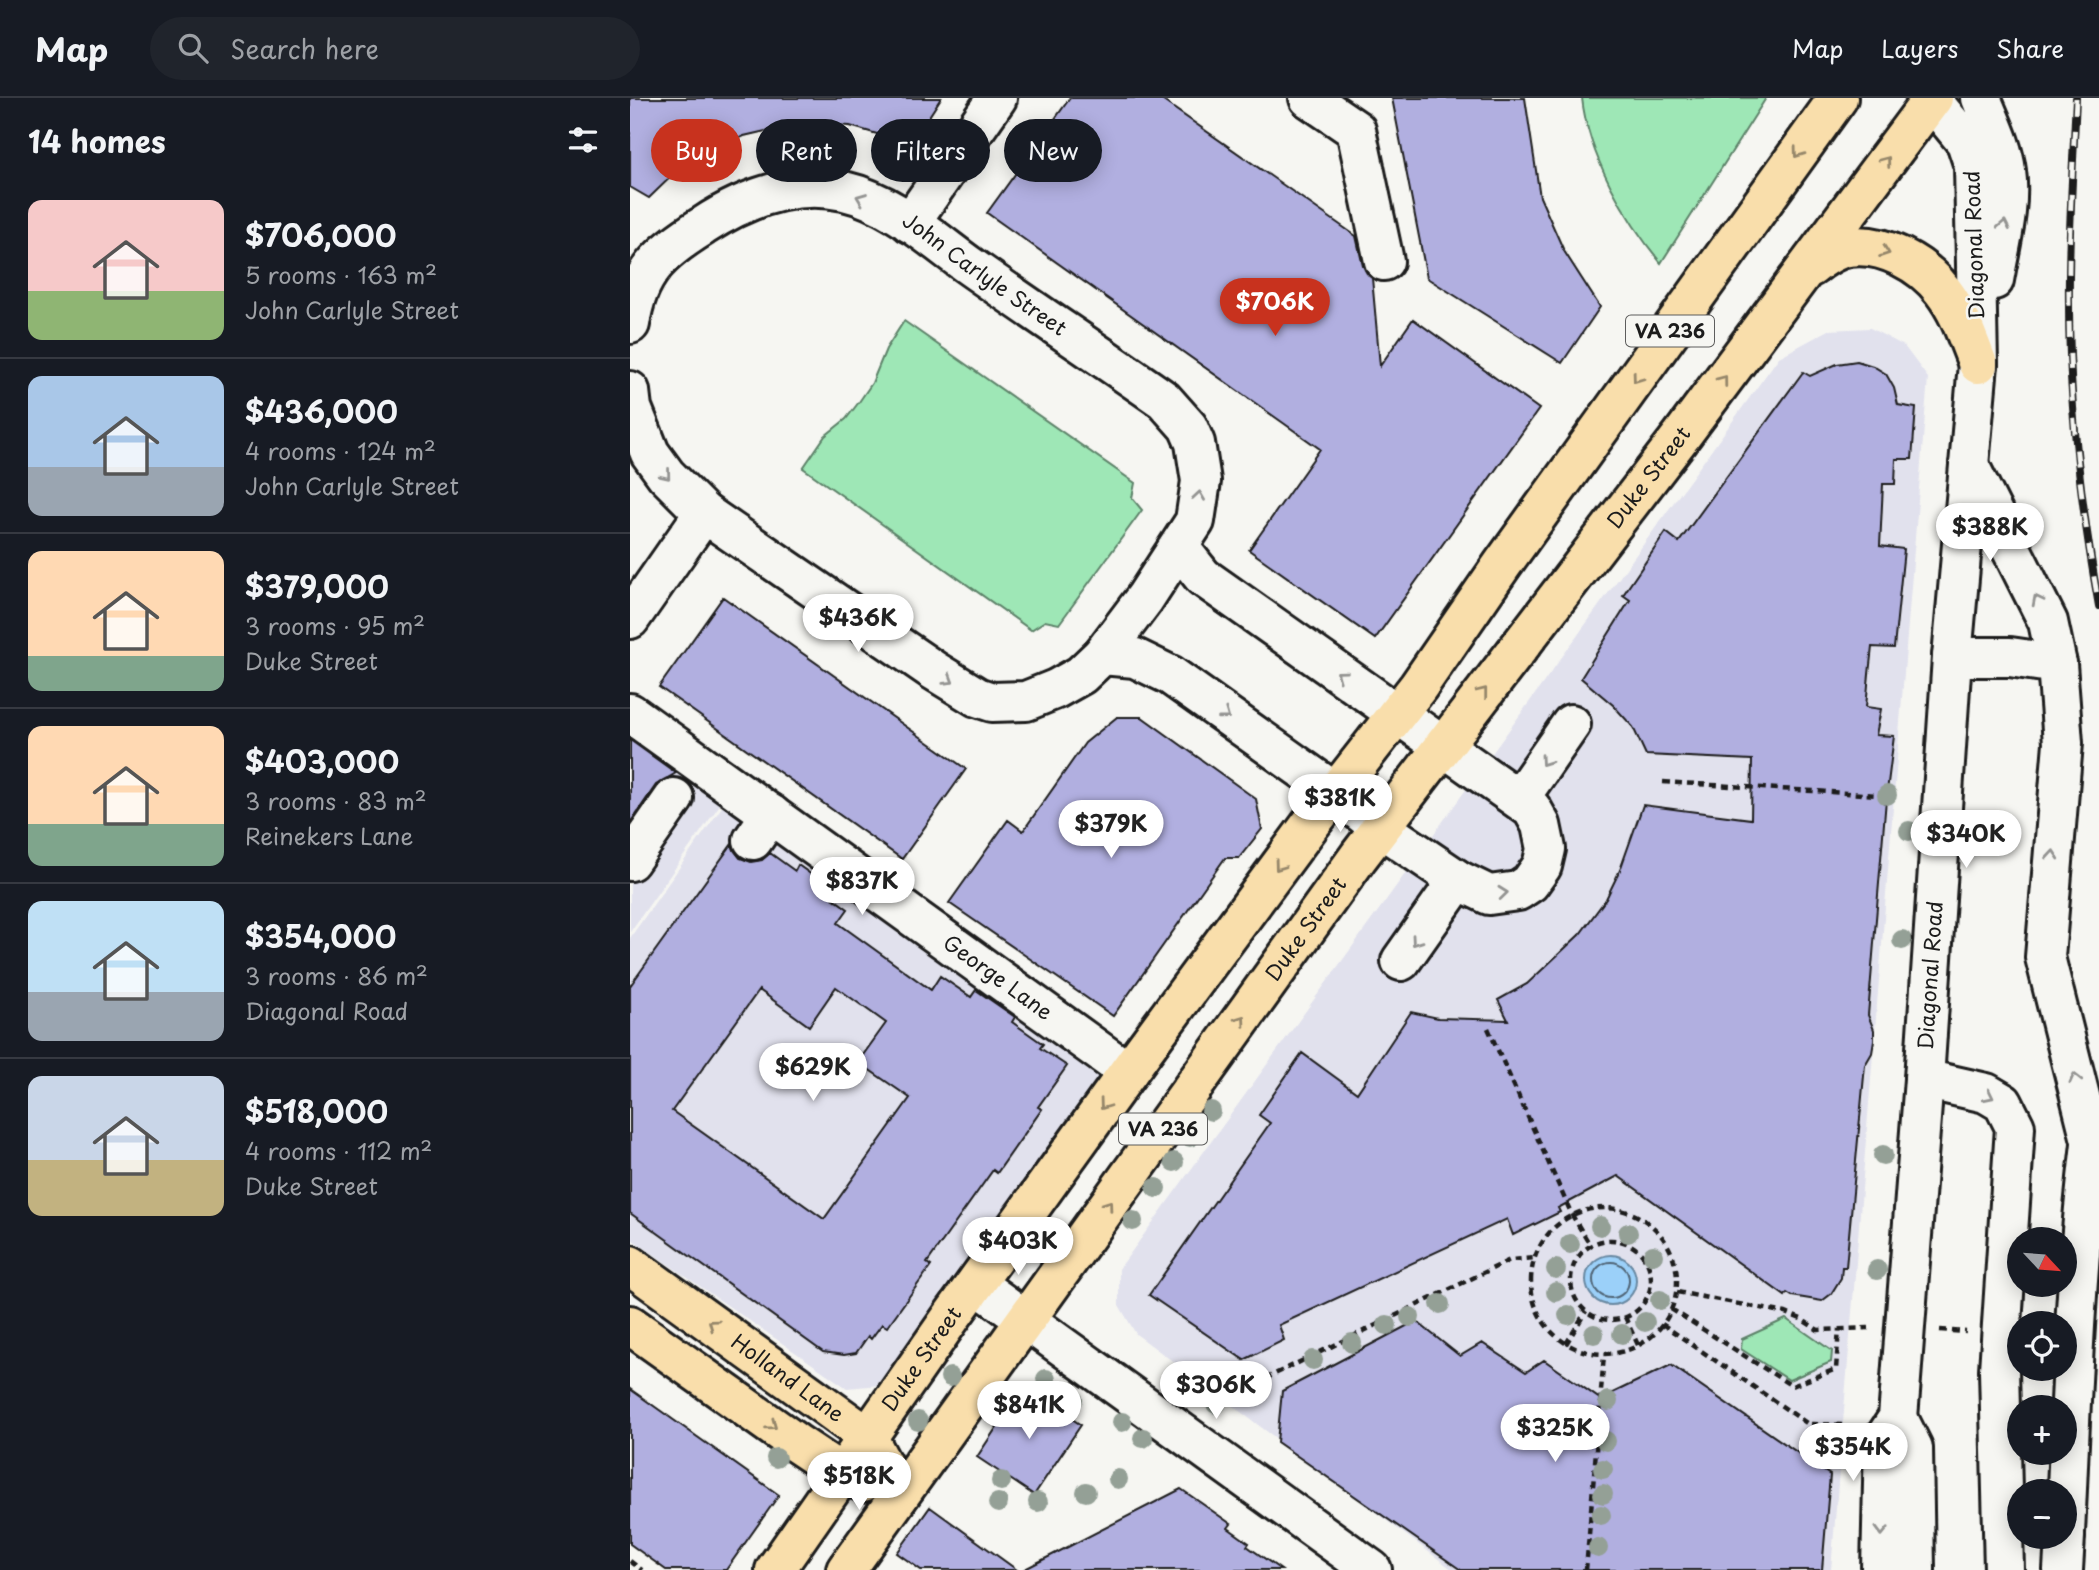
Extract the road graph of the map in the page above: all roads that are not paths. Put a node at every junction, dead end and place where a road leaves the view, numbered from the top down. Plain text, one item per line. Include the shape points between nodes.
1 (997, 98) edge
2 (1310, 98) edge
3 (1838, 98) edge
4 (1932, 98) edge
5 (1981, 98) edge
6 (910, 223) junction
7 (1384, 261) dead end
8 (640, 262) edge
9 (1802, 275) junction
10 (630, 324) edge
11 (1978, 364) junction
12 (630, 391) edge
13 (1969, 465) junction
14 (704, 513) junction
15 (1179, 547) junction
16 (630, 619) edge
17 (1102, 655) junction
18 (1952, 657) junction
19 (2057, 664) junction
20 (630, 713) edge
21 (1397, 714) junction
22 (1571, 723) dead end
23 (1442, 747) junction
24 (1336, 793) junction
25 (674, 798) dead end
26 (1519, 799) junction
27 (1381, 828) junction
28 (630, 861) edge
29 (1458, 880) junction
30 (1401, 961) dead end
31 (1128, 1072) junction
32 (1924, 1079) junction
33 (2095, 1158) edge
34 (630, 1265) edge
35 (976, 1284) junction
36 (1025, 1319) junction
37 (630, 1325) edge
38 (1898, 1418) junction
39 (867, 1436) junction
40 (841, 1473) junction
41 (2068, 1479) edge
42 (899, 1496) junction
43 (2064, 1549) edge
44 (775, 1570) edge
45 (846, 1570) edge
46 (1373, 1570) edge
47 (1881, 1570) edge
48 (1915, 1570) edge
49 (2004, 1570) edge
50 (2063, 1570) edge

1 - 6 street
2 - 7 street via 1356,130
3 -> 21 main road, Duke Street / VA 236
9 -> 4 main road, Duke Street / VA 236
4 - 11 street, Diagonal Road via 1966,142 1974,166
11 -> 5 street, Diagonal Road via 2007,200 2006,170
6 -> 8 street, John Carlyle Street via 844,191 777,192 736,206
15 -> 6 street, John Carlyle Street via 1195,521 1201,481 1188,426 1164,400
8 - 10 street, John Carlyle Street
9 -> 11 main road via 1824,256 1847,247 1872,247 1907,261 1942,289
23 -> 9 main road, Duke Street / VA 236
11 - 13 street, Diagonal Road
12 -> 14 street, John Carlyle Street via 650,453
13 - 18 street, Diagonal Road
19 -> 13 street via 2049,622
14 - 16 street
14 -> 17 street, John Carlyle Street via 977,697 992,702 1026,701 1081,675
15 - 17 street, John Carlyle Street
21 -> 15 street via 1203,577
17 -> 24 street via 1135,658 1170,675
18 - 19 street via 2010,657
18 - 32 street, Diagonal Road
33 -> 19 street via 2045,957 2063,743
20 - 31 street, George Lane via 762,827
21 - 23 street
21 - 24 main road, Duke Street / VA 236
22 -> 26 street
23 - 26 street
23 - 27 main road, Duke Street / VA 236
24 - 27 street
24 -> 31 main road, Duke Street / VA 236
25 - 28 street
29 -> 26 street via 1489,895 1518,891 1530,883 1542,866 1546,849 1541,825
27 - 29 street
36 -> 27 main road, Duke Street / VA 236
29 -> 30 street
31 -> 35 main road, Duke Street / VA 236
32 - 38 street, Diagonal Road
32 -> 49 street via 1986,1093 2003,1103 2015,1127 1998,1370
33 - 41 street via 2082,1219
39 -> 34 main road, Holland Lane
35 - 36 street
35 - 39 main road, Duke Street / VA 236
36 - 42 main road, Duke Street / VA 236
36 - 46 street
37 -> 40 main road
38 -> 47 street, Diagonal Road via 1884,1439
38 - 48 street, Diagonal Road via 1913,1448
39 - 40 main road, Duke Street / VA 236
39 - 42 main road, Holland Lane
40 - 42 main road
40 - 44 main road, Duke Street / VA 236
42 - 45 main road, Duke Street / VA 236
43 - 50 street

